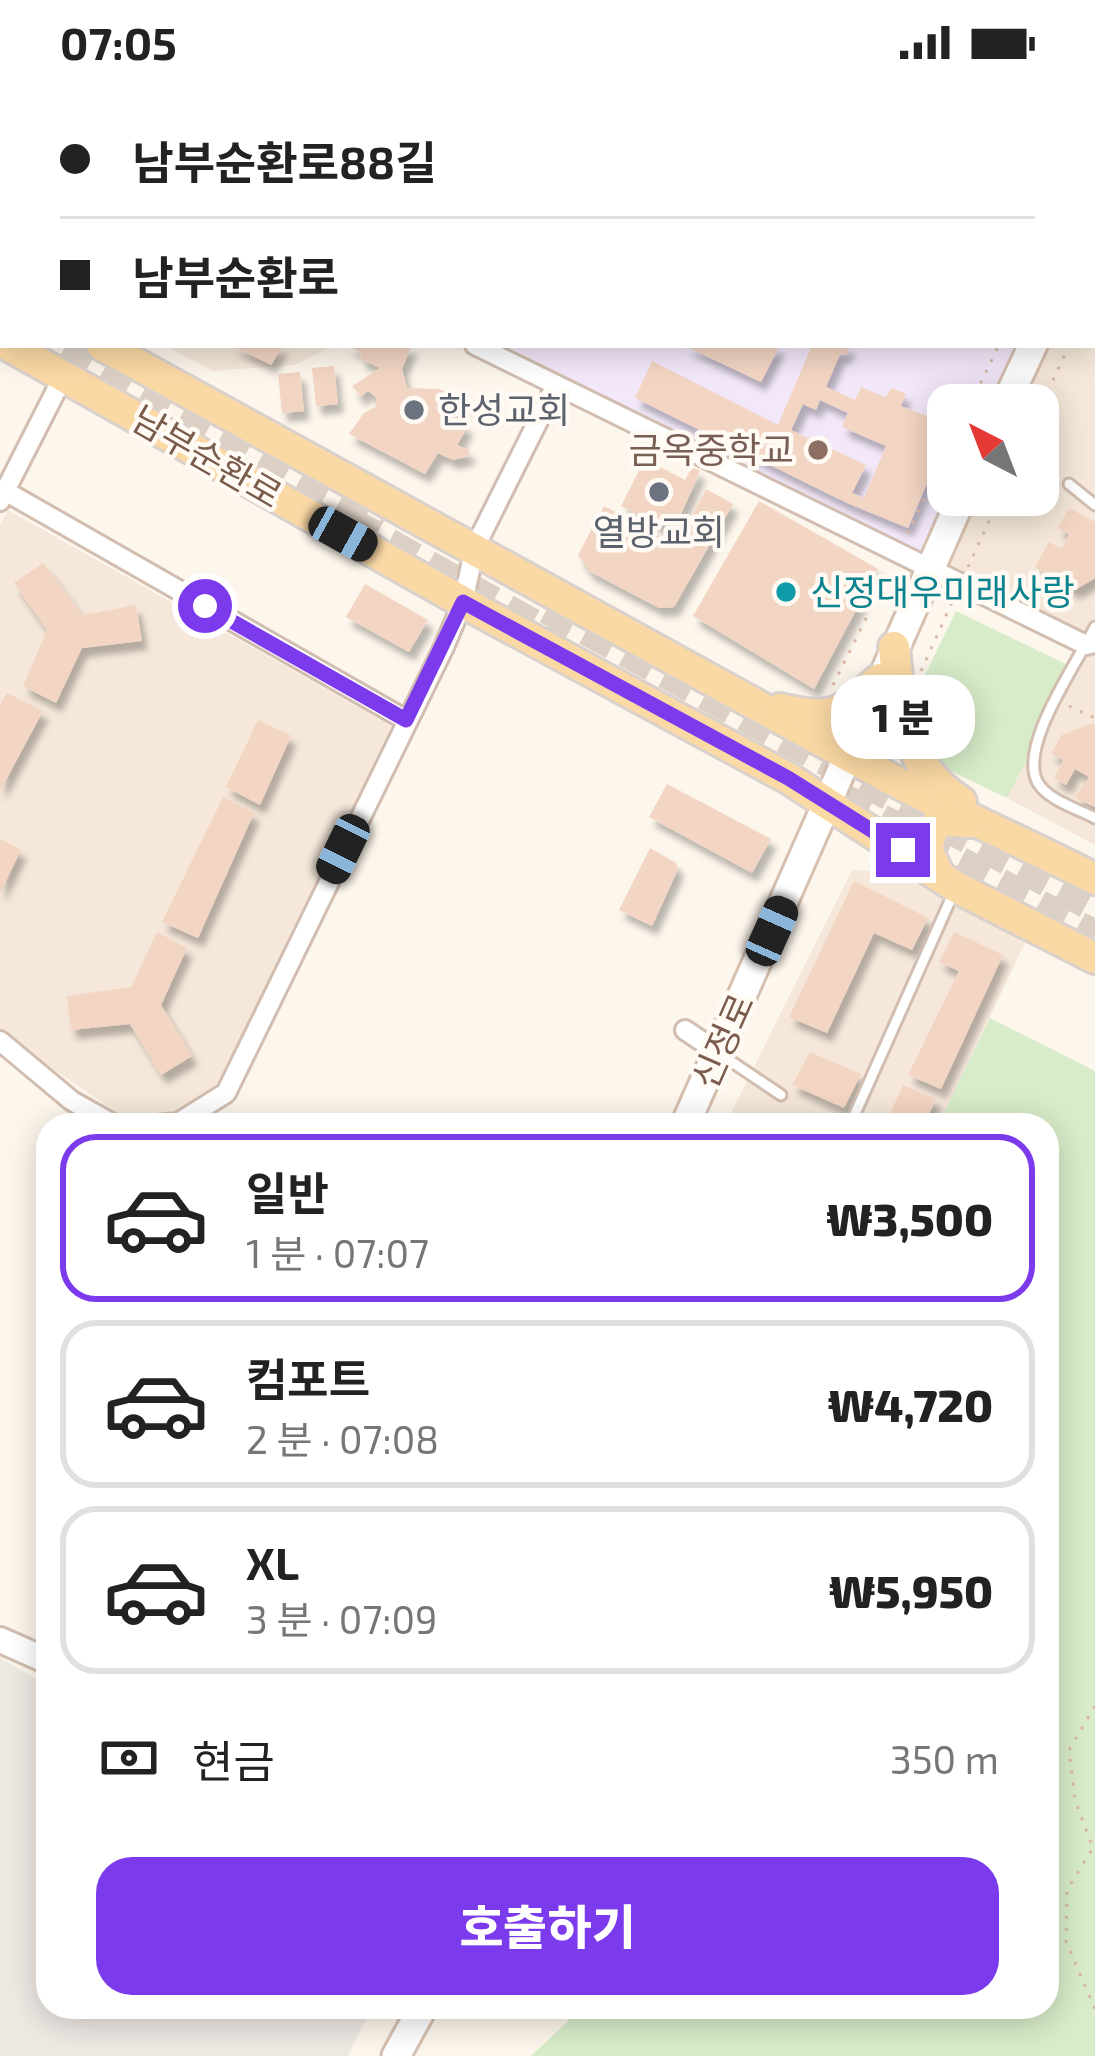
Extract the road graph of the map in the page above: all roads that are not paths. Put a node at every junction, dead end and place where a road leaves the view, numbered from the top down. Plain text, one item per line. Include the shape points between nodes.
1 (13, 348) edge
2 (107, 348) edge
3 (481, 348) edge
4 (1032, 348) edge
5 (64, 376) junction
6 (1015, 384) edge
7 (556, 385) junction
8 (1069, 484) dead end
9 (3, 496) edge
10 (1095, 505) edge
11 (953, 516) edge
12 (475, 547) junction
13 (928, 570) junction
14 (463, 602) junction
15 (1092, 638) edge
16 (894, 646) junction
17 (880, 679) junction
18 (753, 704) junction
19 (406, 720) junction
20 (849, 755) junction
21 (828, 803) junction
22 (1095, 818) edge
23 (973, 823) junction
24 (1021, 841) junction
25 (1095, 878) edge
26 (947, 880) junction
27 (1095, 958) edge
28 (685, 1030) dead end
29 (0, 1041) edge
30 (718, 1053) junction
31 (782, 1095) dead end
32 (94, 1113) edge
33 (195, 1113) edge
34 (691, 1113) edge
35 (855, 1113) edge
36 (0, 1640) edge
37 (36, 1656) edge
38 (416, 2019) edge
39 (396, 2056) edge

1 - 5 main road, 남부순환로
2 - 12 main road, 남부순환로
3 - 7 street
4 - 6 main road
5 - 9 street
5 - 14 main road, 남부순환로
7 - 12 street
7 - 13 street
8 - 10 lane
9 - 19 street
11 - 13 main road, 신정로
12 - 14 street
12 - 18 main road, 남부순환로
13 - 15 street
13 - 16 main road, 신정로
14 - 19 street
14 - 21 main road, 남부순환로
15 - 22 lane via 1031,753 1048,794
16 - 17 main road, 신정로
16 - 24 main road via 904,726 924,770
17 - 18 main road via 833,715
17 - 20 main road, 신정로
18 - 20 main road, 남부순환로
19 - 33 street via 226,1094
20 - 21 main road, 신정로
20 - 23 main road, 남부순환로
21 - 26 main road, 남부순환로
21 - 30 main road, 신정로
23 - 24 main road, 남부순환로
23 - 26 main road via 941,820 932,829 927,848
24 - 25 main road, 남부순환로
26 - 27 main road, 남부순환로
26 - 35 lane
28 - 30 street
29 - 32 street
30 - 31 lane
30 - 34 main road, 신정로
36 - 37 street
38 - 39 main road

